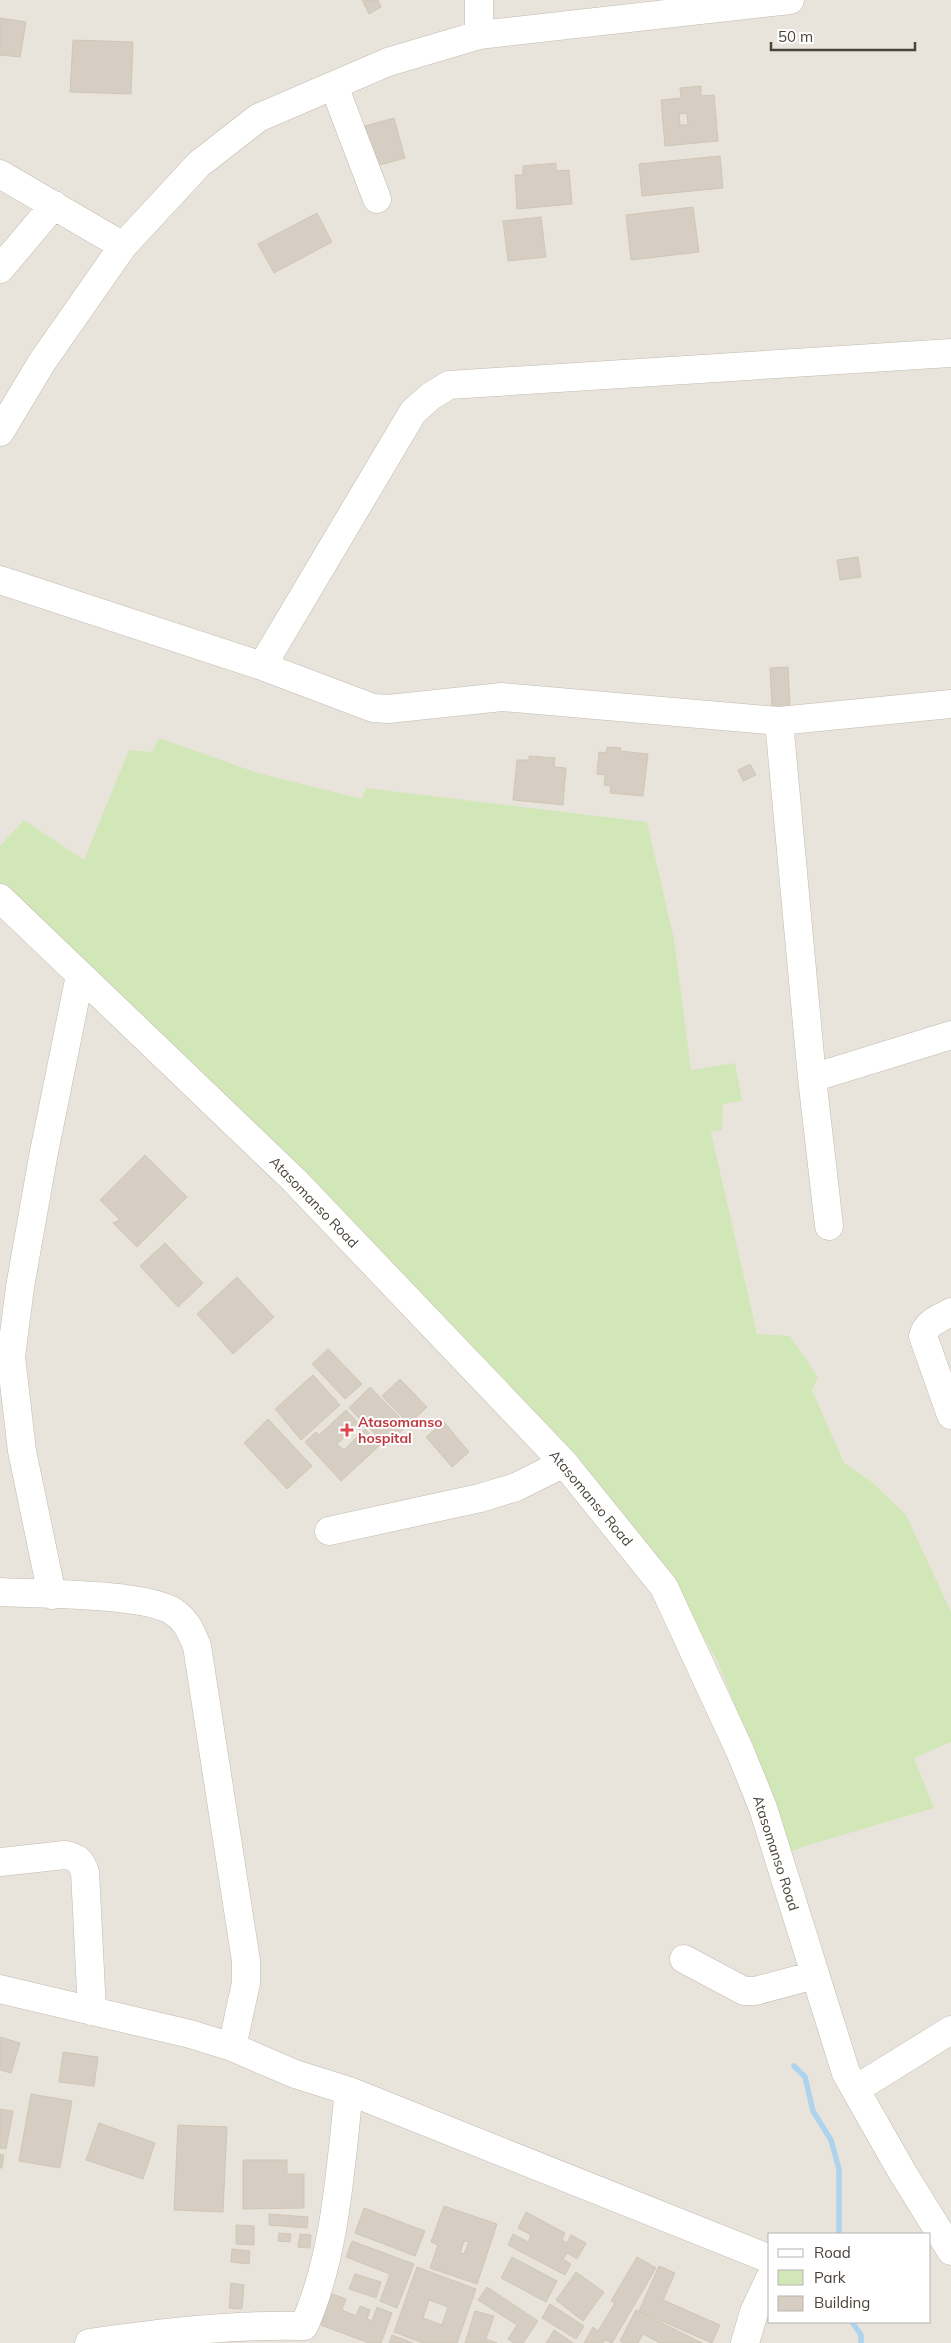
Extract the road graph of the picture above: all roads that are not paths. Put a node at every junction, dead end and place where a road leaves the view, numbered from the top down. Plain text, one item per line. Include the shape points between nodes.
1 (479, 0) edge
2 (790, 0) edge
3 (657, 7) edge
4 (479, 35) junction
5 (334, 86) junction
6 (0, 174) edge
7 (377, 199) dead end
8 (54, 205) junction
9 (123, 246) junction
10 (0, 270) edge
11 (951, 353) edge
12 (7, 404) edge
13 (0, 432) edge
14 (0, 580) edge
15 (262, 666) junction
16 (951, 704) edge
17 (779, 721) junction
18 (0, 898) edge
19 (80, 975) junction
20 (951, 1035) edge
21 (812, 1078) junction
22 (829, 1226) dead end
23 (951, 1312) edge
24 (951, 1415) edge
25 (564, 1463) junction
26 (329, 1531) dead end
27 (0, 1592) edge
28 (52, 1595) junction
29 (0, 1862) edge
30 (684, 1959) dead end
31 (815, 1975) junction
32 (0, 1989) edge
33 (92, 2011) junction
34 (951, 2030) edge
35 (232, 2047) junction
36 (856, 2090) junction
37 (349, 2091) junction
38 (942, 2249) edge
39 (768, 2258) edge
40 (768, 2282) edge
41 (310, 2335) edge
42 (89, 2343) edge
43 (745, 2343) edge

1 - 4 street
2 - 3 street
3 - 4 street
4 - 5 street via 388,62
5 - 7 street
5 - 9 street via 258,118 200,164
6 - 8 street
8 - 9 street
8 - 10 street
9 - 12 street via 42,362
11 - 15 street via 448,385 413,412
12 - 13 street
14 - 15 street
15 - 17 street via 373,708 502,697
16 - 17 street
17 - 21 street
18 - 19 street, Atasomanso Road
19 - 25 street, Atasomanso Road via 294,1180
19 - 28 street via 43,1157 11,1357 22,1451
20 - 21 street
21 - 22 street
23 - 24 street via 926,1328 923,1336
25 - 26 street via 516,1487 480,1498
25 - 31 street, Atasomanso Road via 664,1587 763,1808
27 - 28 street
28 - 35 street via 148,1602 173,1611 189,1626 197,1646 246,1962 246,1983
29 - 33 street via 65,1855 82,1862
30 - 31 street via 744,1991
31 - 36 street, Atasomanso Road via 846,2073
32 - 33 street
33 - 35 street
34 - 36 street
35 - 37 street via 295,2074
36 - 38 street, Atasomanso Road
37 - 39 street
37 - 41 street via 335,2215
40 - 43 street via 754,2312
41 - 42 street via 271,2326 159,2333

